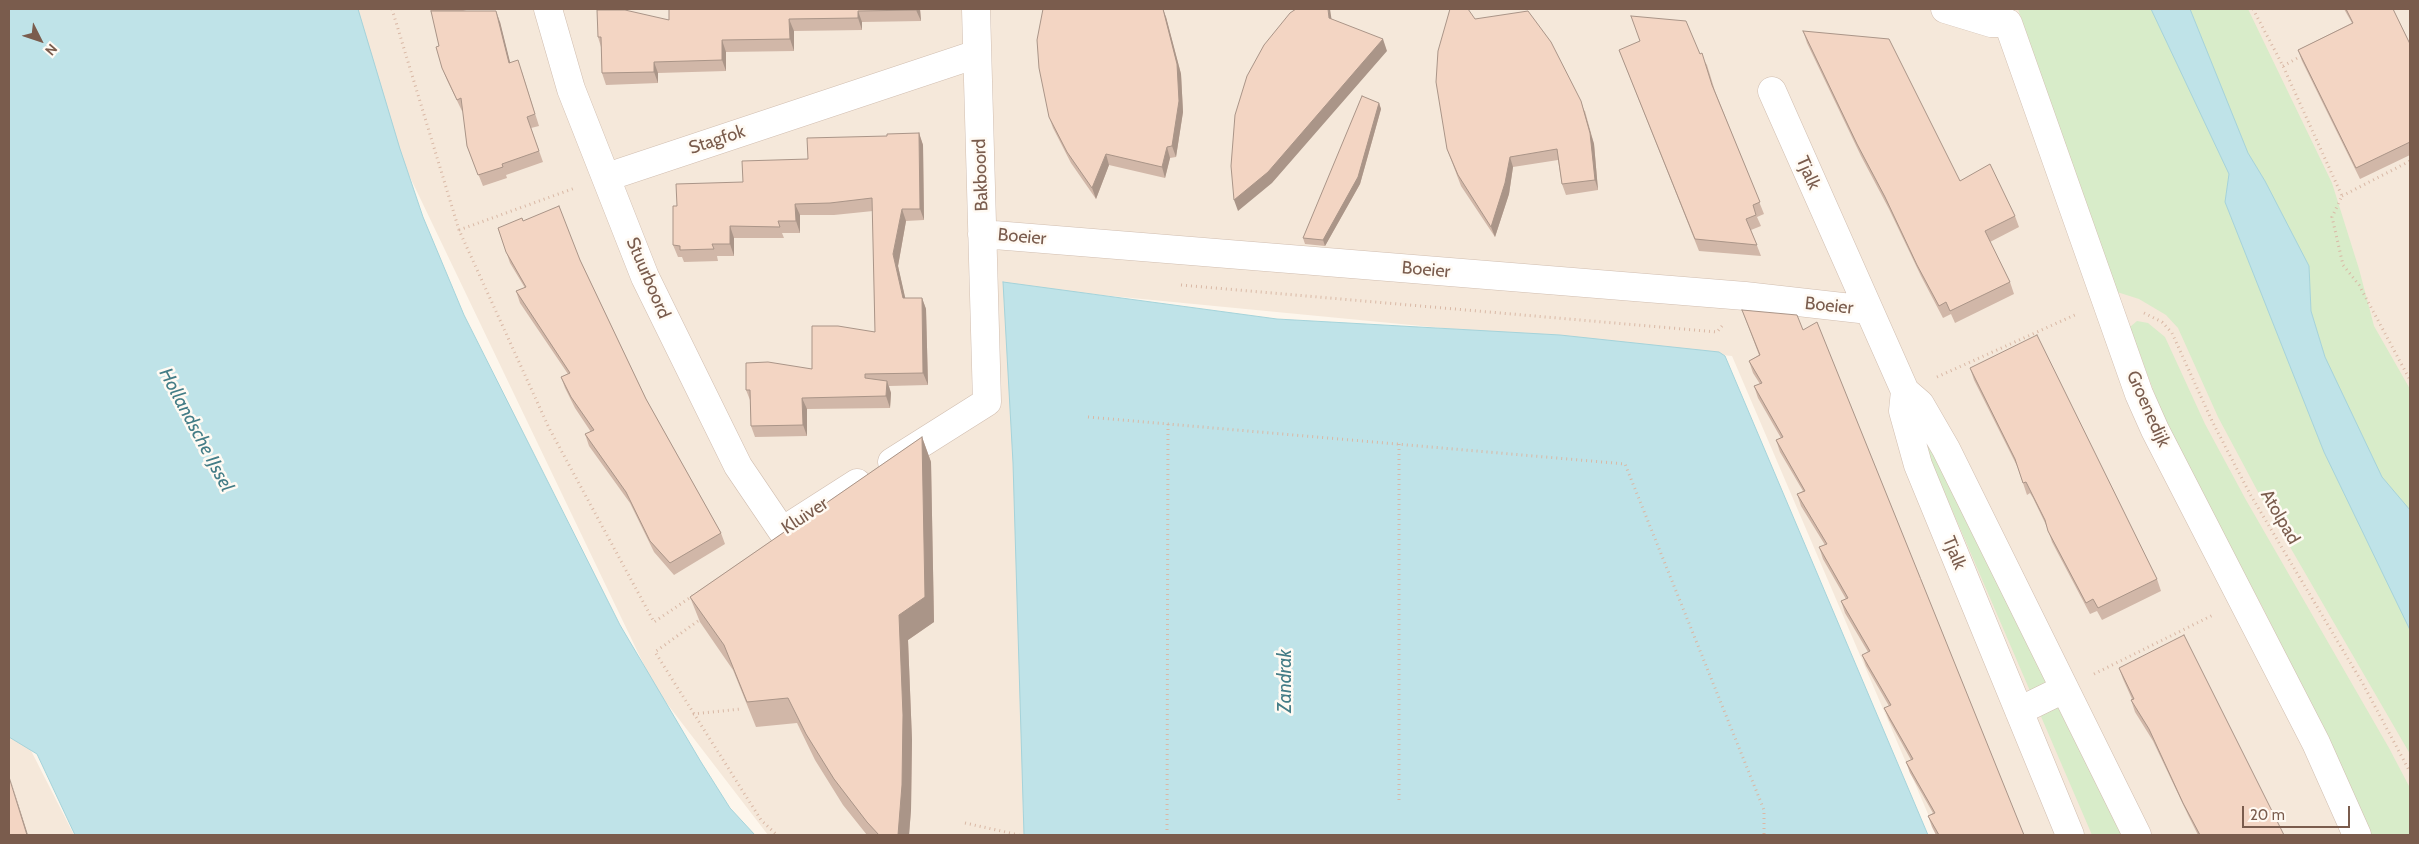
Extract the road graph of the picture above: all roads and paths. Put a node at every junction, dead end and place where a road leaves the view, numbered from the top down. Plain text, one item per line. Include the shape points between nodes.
1 (392, 9) edge
2 (548, 9) edge
3 (976, 9) edge
4 (1946, 9) edge
5 (2253, 9) edge
6 (2005, 16) edge
7 (2309, 52) edge
8 (977, 54) junction
9 (2283, 66) junction
10 (1772, 91) dead end
11 (2410, 161) edge
12 (606, 177) junction
13 (2342, 196) junction
14 (459, 230) junction
15 (982, 234) junction
16 (2108, 307) junction
17 (1869, 310) junction
18 (2068, 318) dead end
19 (2410, 380) edge
20 (1905, 392) junction
21 (987, 402) joint
22 (1088, 417) dead end
23 (1168, 424) junction
24 (1399, 444) junction
25 (782, 531) joint
26 (702, 589) edge
27 (2244, 600) junction
28 (708, 614) edge
29 (2064, 689) junction
30 (741, 709) edge
31 (2019, 711) junction
32 (693, 714) junction
33 (2410, 772) edge
34 (1399, 803) dead end
35 (965, 823) dead end
36 (777, 835) edge
37 (1019, 835) edge
38 (1167, 835) edge
39 (1764, 835) edge
40 (2070, 835) edge
41 (2136, 835) edge
42 (2357, 835) edge

1 - 14 path
2 - 12 street, Stuurboord via 571,90
3 - 8 street, Bakboord
4 - 6 street, Groenedijk via 1991,23
5 - 9 path
6 - 16 street, Groenedijk
7 - 9 path
8 - 12 street, Stagfok
8 - 15 street, Bakboord
9 - 13 path
10 - 17 street, Tjalk
11 - 13 path
12 - 14 path
12 - 25 street, Stuurboord via 645,276 685,360 738,466
13 - 19 path via 2332,216 2343,265 2359,285
14 - 26 path via 549,428 654,622
15 - 17 street, Boeier via 1736,296
15 - 21 street, Bakboord
16 - 27 street, Groenedijk via 2155,430
16 - 33 path, Atolpad via 2148,314 2172,333 2250,494 2363,684
17 - 20 street, Tjalk
18 - 20 path
20 - 29 street, Tjalk via 1920,404 1946,449
20 - 31 street, Tjalk via 1903,412 1918,465
21 - 25 street, Kluiver
22 - 23 path
23 - 24 path
23 - 38 path
24 - 34 path
24 - 39 path via 1625,464 1764,810
27 - 29 path
27 - 42 street, Groenedijk via 2316,742
28 - 32 path via 655,652
29 - 31 street
29 - 41 street, Tjalk
30 - 32 path
31 - 40 street, Tjalk
32 - 36 path via 761,820
35 - 37 path

